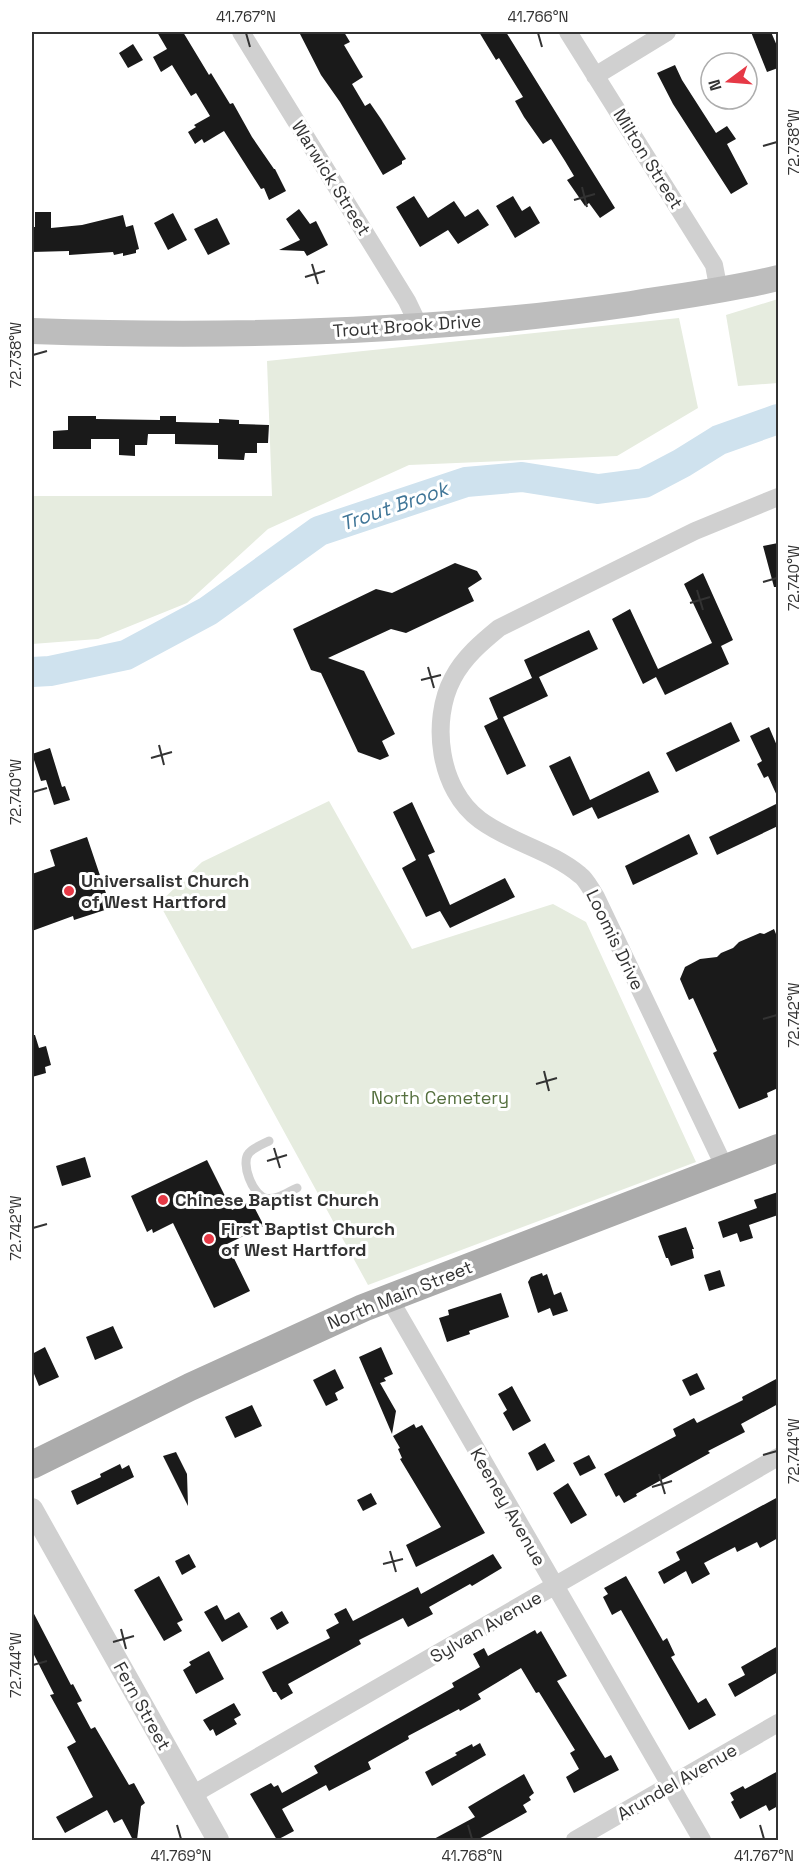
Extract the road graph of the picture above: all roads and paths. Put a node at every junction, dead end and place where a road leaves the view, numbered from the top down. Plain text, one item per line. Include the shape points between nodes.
1 (241, 32) edge
2 (568, 32) edge
3 (667, 32) edge
4 (595, 76) junction
5 (778, 278) edge
6 (719, 291) junction
7 (419, 326) junction
8 (32, 331) edge
9 (778, 497) edge
10 (269, 1141) dead end
11 (778, 1148) edge
12 (725, 1168) junction
13 (297, 1188) dead end
14 (388, 1298) junction
15 (778, 1457) edge
16 (32, 1465) edge
17 (32, 1509) edge
18 (554, 1588) junction
19 (778, 1723) edge
20 (670, 1785) junction
21 (192, 1795) junction
22 (218, 1840) edge
23 (575, 1840) edge
24 (702, 1840) edge

1 - 7 street, Warwick Street
2 - 4 street, Milton Street
3 - 4 street
4 - 6 street, Milton Street via 714,265
5 - 6 main road, Trout Brook Drive
6 - 7 main road, Trout Brook Drive via 553,315
7 - 8 main road, Trout Brook Drive via 292,334
9 - 12 street, Loomis Drive via 694,531 499,628 480,643 453,678 440,723 444,756 464,804 499,833 560,861 582,876 596,897
10 - 13 lane via 249,1152 245,1159 255,1192 275,1198
11 - 12 main road, North Main Street
12 - 14 main road, North Main Street
14 - 16 main road, North Main Street via 190,1387
14 - 18 street, Keeney Avenue
15 - 18 street, Sylvan Avenue
17 - 21 street, Fern Street
18 - 20 street, Keeney Avenue
18 - 21 street, Sylvan Avenue
19 - 20 street, Arundel Avenue
20 - 23 street, Arundel Avenue
20 - 24 street, Keeney Avenue
21 - 22 street, Fern Street

